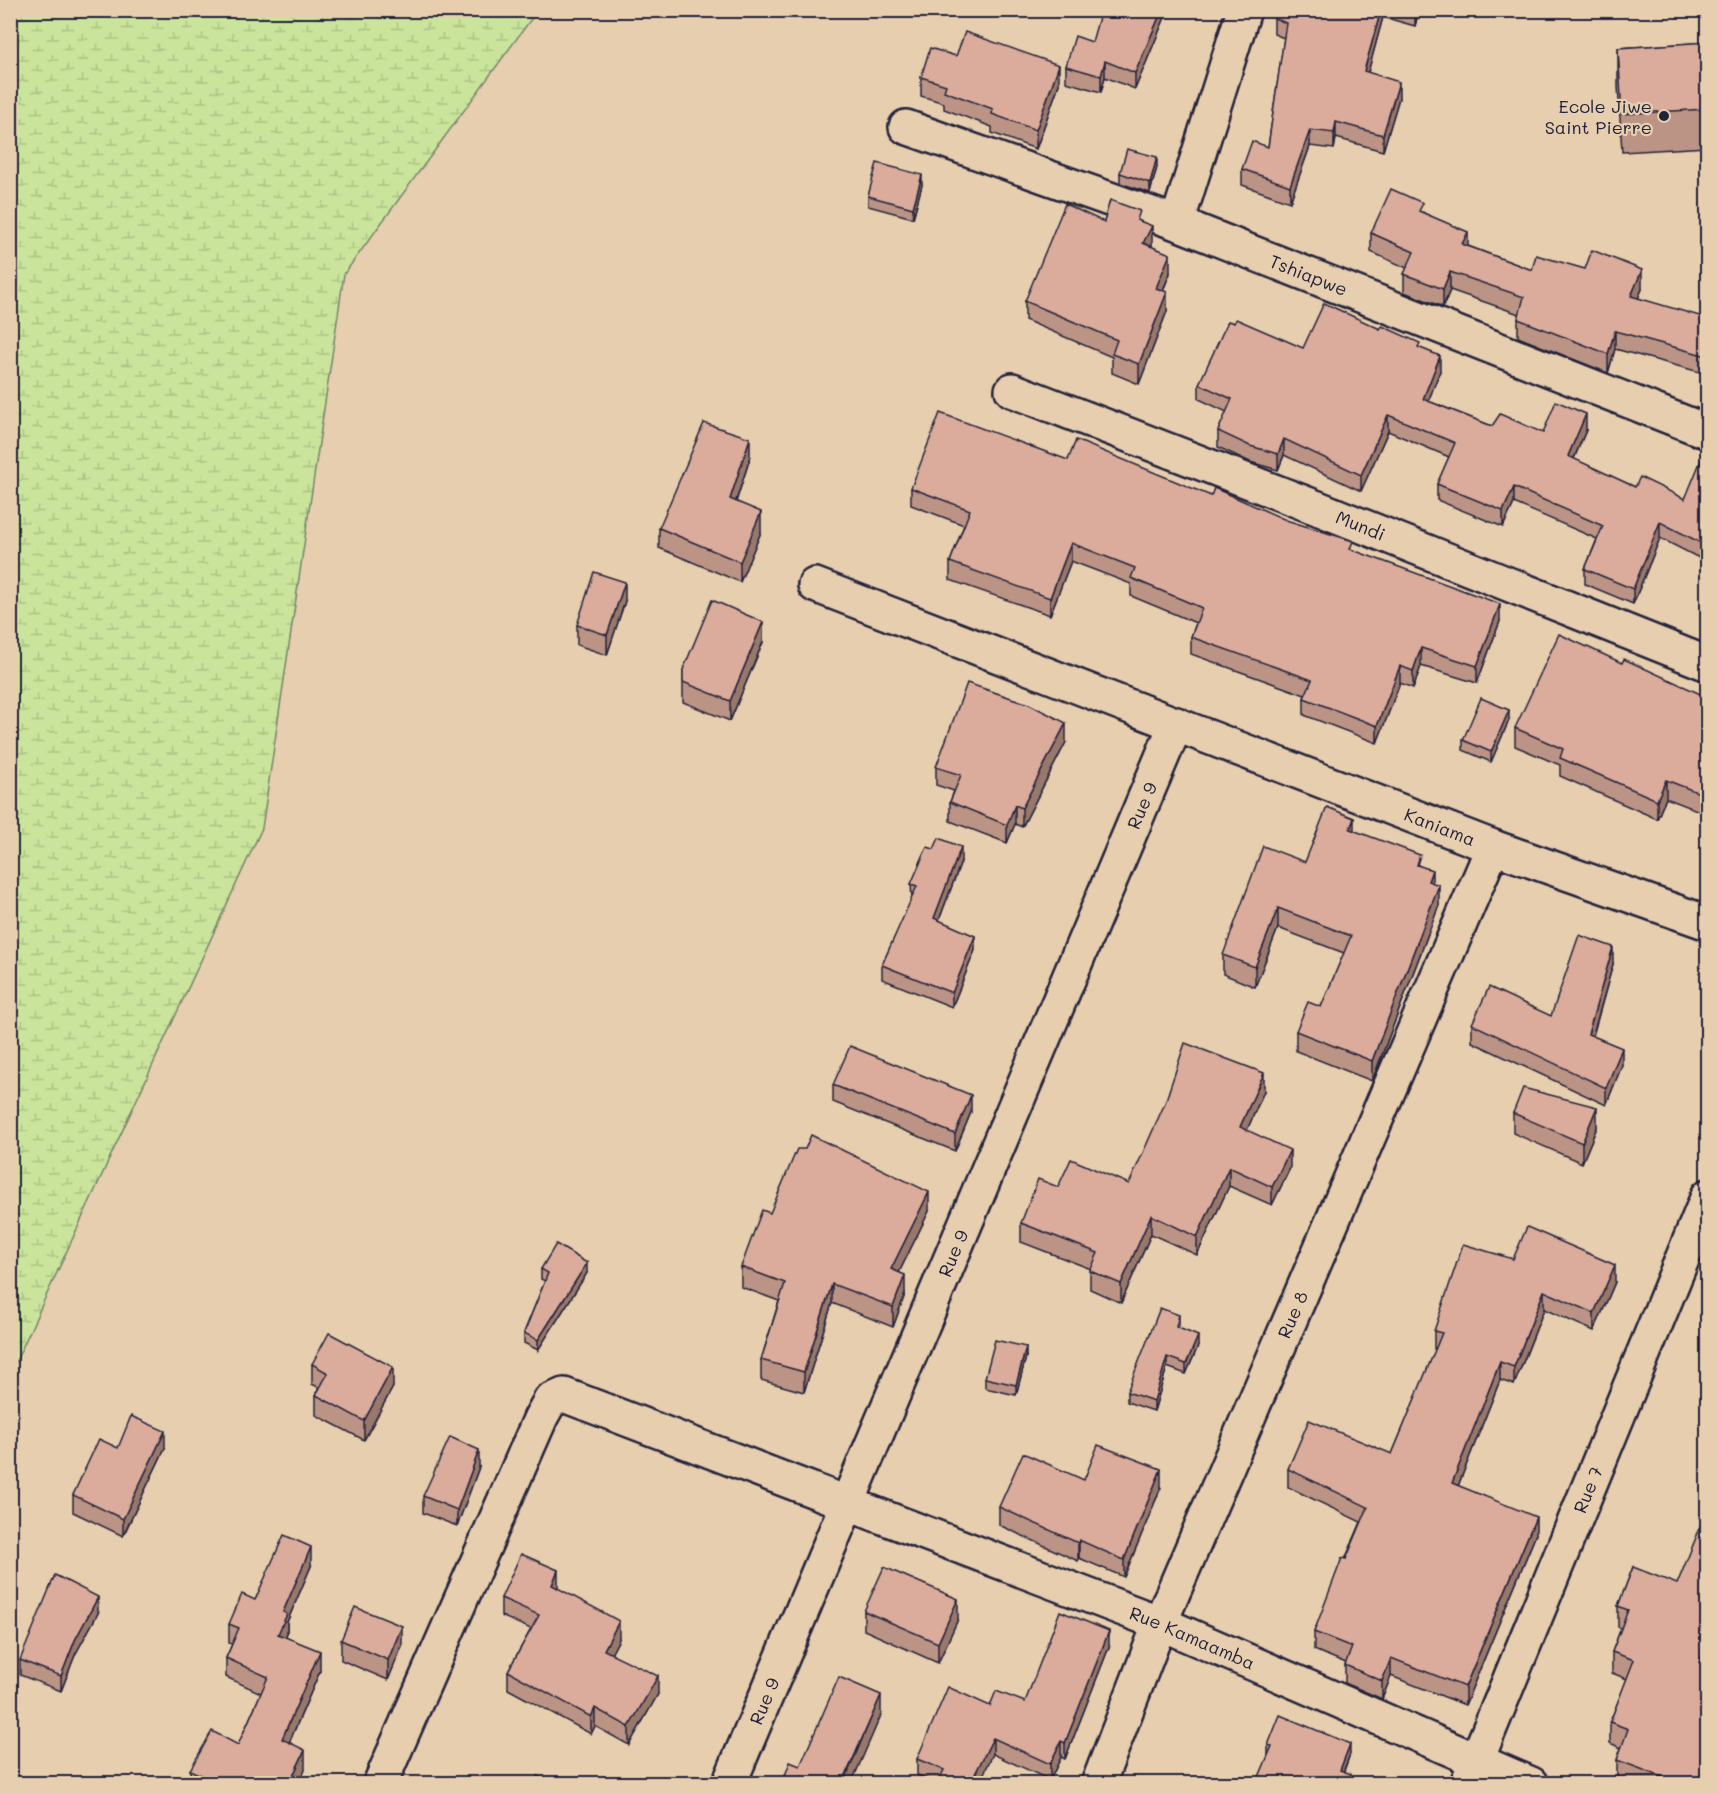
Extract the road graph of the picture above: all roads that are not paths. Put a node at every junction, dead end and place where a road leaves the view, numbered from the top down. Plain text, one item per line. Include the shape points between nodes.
1 (1244, 10) edge
2 (906, 127) dead end
3 (1178, 223) junction
4 (1012, 390) dead end
5 (1707, 432) edge
6 (815, 585) dead end
7 (1707, 664) edge
8 (1176, 723) junction
9 (1493, 847) junction
10 (1707, 923) edge
11 (1707, 1196) edge
12 (849, 1503) junction
13 (1160, 1623) junction
14 (1472, 1772) edge
15 (380, 1784) edge
16 (729, 1784) edge
17 (1098, 1784) edge
18 (1531, 1784) edge

1 - 3 street
2 - 3 street, Tshiapwe
3 - 5 street, Tshiapwe
4 - 7 street, Mundi
6 - 8 street, Kaniama
8 - 9 street, Kaniama
8 - 12 street, Rue 9
9 - 10 street, Kaniama
9 - 13 street, Rue 8
11 - 14 street, Rue 7
12 - 13 street, Rue Kamaamba
12 - 15 street, Rue Kamaamba via 564,1395 550,1401
12 - 16 street, Rue 9
13 - 14 street, Rue Kamaamba
13 - 17 street, Rue 8
14 - 18 street, Rue Kamaamba

